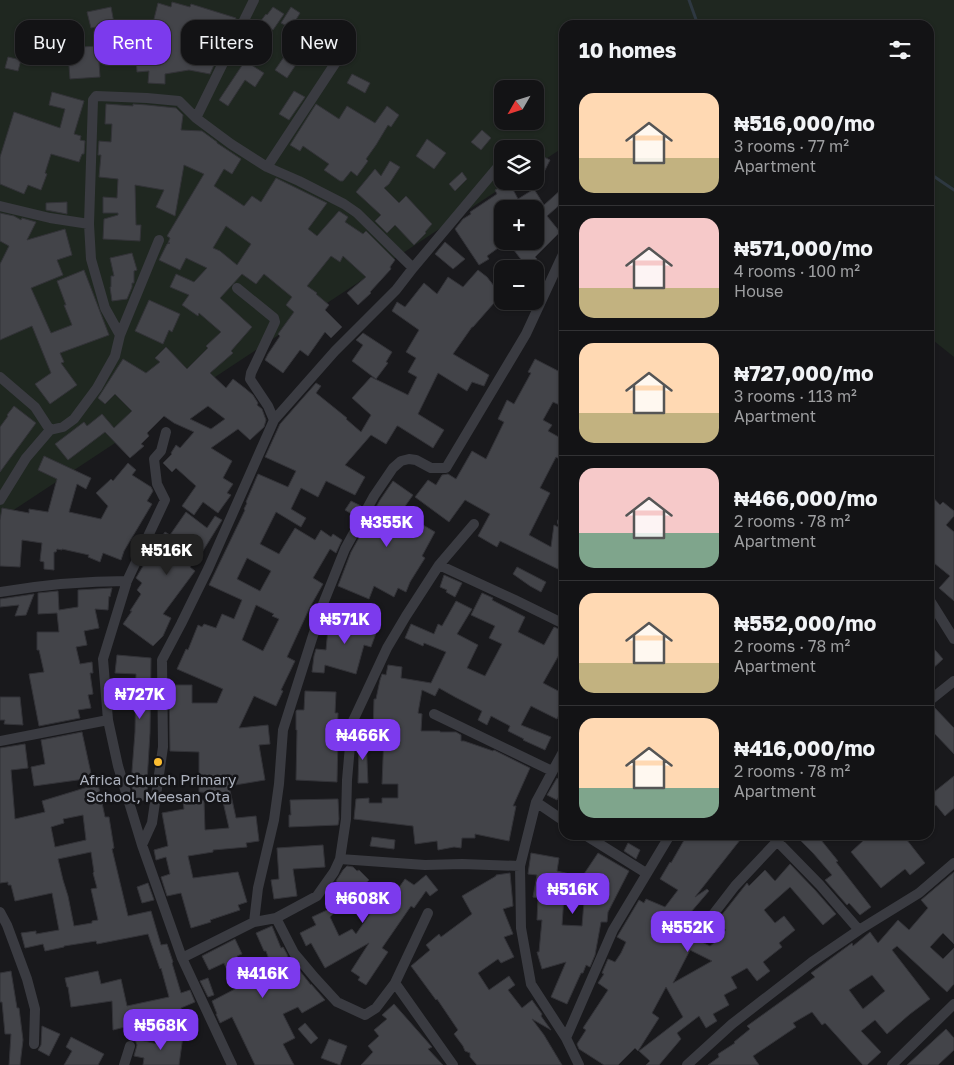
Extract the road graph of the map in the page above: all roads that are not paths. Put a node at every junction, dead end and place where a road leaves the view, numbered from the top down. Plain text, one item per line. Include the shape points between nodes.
1 (254, 0) edge
2 (334, 65) edge
3 (196, 118) junction
4 (267, 167) junction
5 (494, 172) edge
6 (0, 206) edge
7 (88, 224) junction
8 (159, 240) dead end
9 (559, 263) edge
10 (413, 268) junction
11 (237, 288) dead end
12 (120, 335) junction
13 (0, 377) edge
14 (274, 420) junction
15 (50, 430) junction
16 (166, 432) dead end
17 (0, 500) edge
18 (474, 524) dead end
19 (439, 565) junction
20 (127, 581) junction
21 (0, 592) edge
22 (934, 607) edge
23 (559, 622) edge
24 (954, 639) edge
25 (954, 681) edge
26 (934, 697) edge
27 (434, 714) dead end
28 (108, 720) junction
29 (0, 741) edge
30 (559, 759) edge
31 (552, 771) junction
32 (536, 802) junction
33 (559, 817) edge
34 (593, 840) edge
35 (667, 840) edge
36 (778, 840) edge
37 (782, 840) edge
38 (142, 845) junction
39 (340, 859) junction
40 (954, 863) edge
41 (520, 866) junction
42 (646, 873) junction
43 (0, 912) edge
44 (428, 913) dead end
45 (276, 918) junction
46 (708, 921) dead end
47 (254, 922) junction
48 (859, 930) junction
49 (182, 958) junction
50 (395, 983) junction
51 (954, 1004) edge
52 (566, 1038) junction
53 (34, 1044) dead end
54 (130, 1046) dead end
55 (124, 1065) edge
56 (232, 1065) edge
57 (453, 1065) edge
58 (579, 1065) edge
59 (687, 1065) edge
60 (892, 1065) edge

1 - 3 street
2 - 4 street
3 - 4 street
3 - 7 street via 179,101 96,96 93,100
4 - 10 street via 344,204
5 - 10 street
6 - 7 street
7 - 12 street via 91,259 105,308
8 - 12 street
9 - 47 street via 526,334 446,468 431,468 409,459 392,468 345,549 323,604 283,730 274,820 258,888
10 - 14 street
11 - 14 street via 276,322 250,379
12 - 15 street via 115,356 97,388 74,419 63,427
13 - 15 street via 35,407
14 - 38 street via 208,569 162,660 163,746 152,823
15 - 17 street via 26,458
16 - 20 street via 161,451 154,459 157,484 165,500
18 - 19 street
19 - 23 street
19 - 39 street via 387,648 352,722
20 - 21 street via 94,581
20 - 28 street via 103,659
22 - 24 street
25 - 26 street
27 - 31 street
28 - 29 street
28 - 38 street
30 - 31 street
31 - 32 street
32 - 33 street
32 - 41 street
34 - 42 street
35 - 42 street
36 - 46 street
37 - 48 street
38 - 49 street
39 - 41 street via 425,865
39 - 45 street via 317,896
40 - 48 street via 919,892
41 - 52 street via 521,928 531,984
42 - 52 street via 613,930
43 - 53 street via 36,1009
44 - 50 street
45 - 47 street
45 - 50 street via 294,953 337,1002 365,1015 376,1008
47 - 49 street
48 - 59 street via 739,1019
49 - 56 street
50 - 57 street
51 - 60 street
52 - 58 street
54 - 55 street

